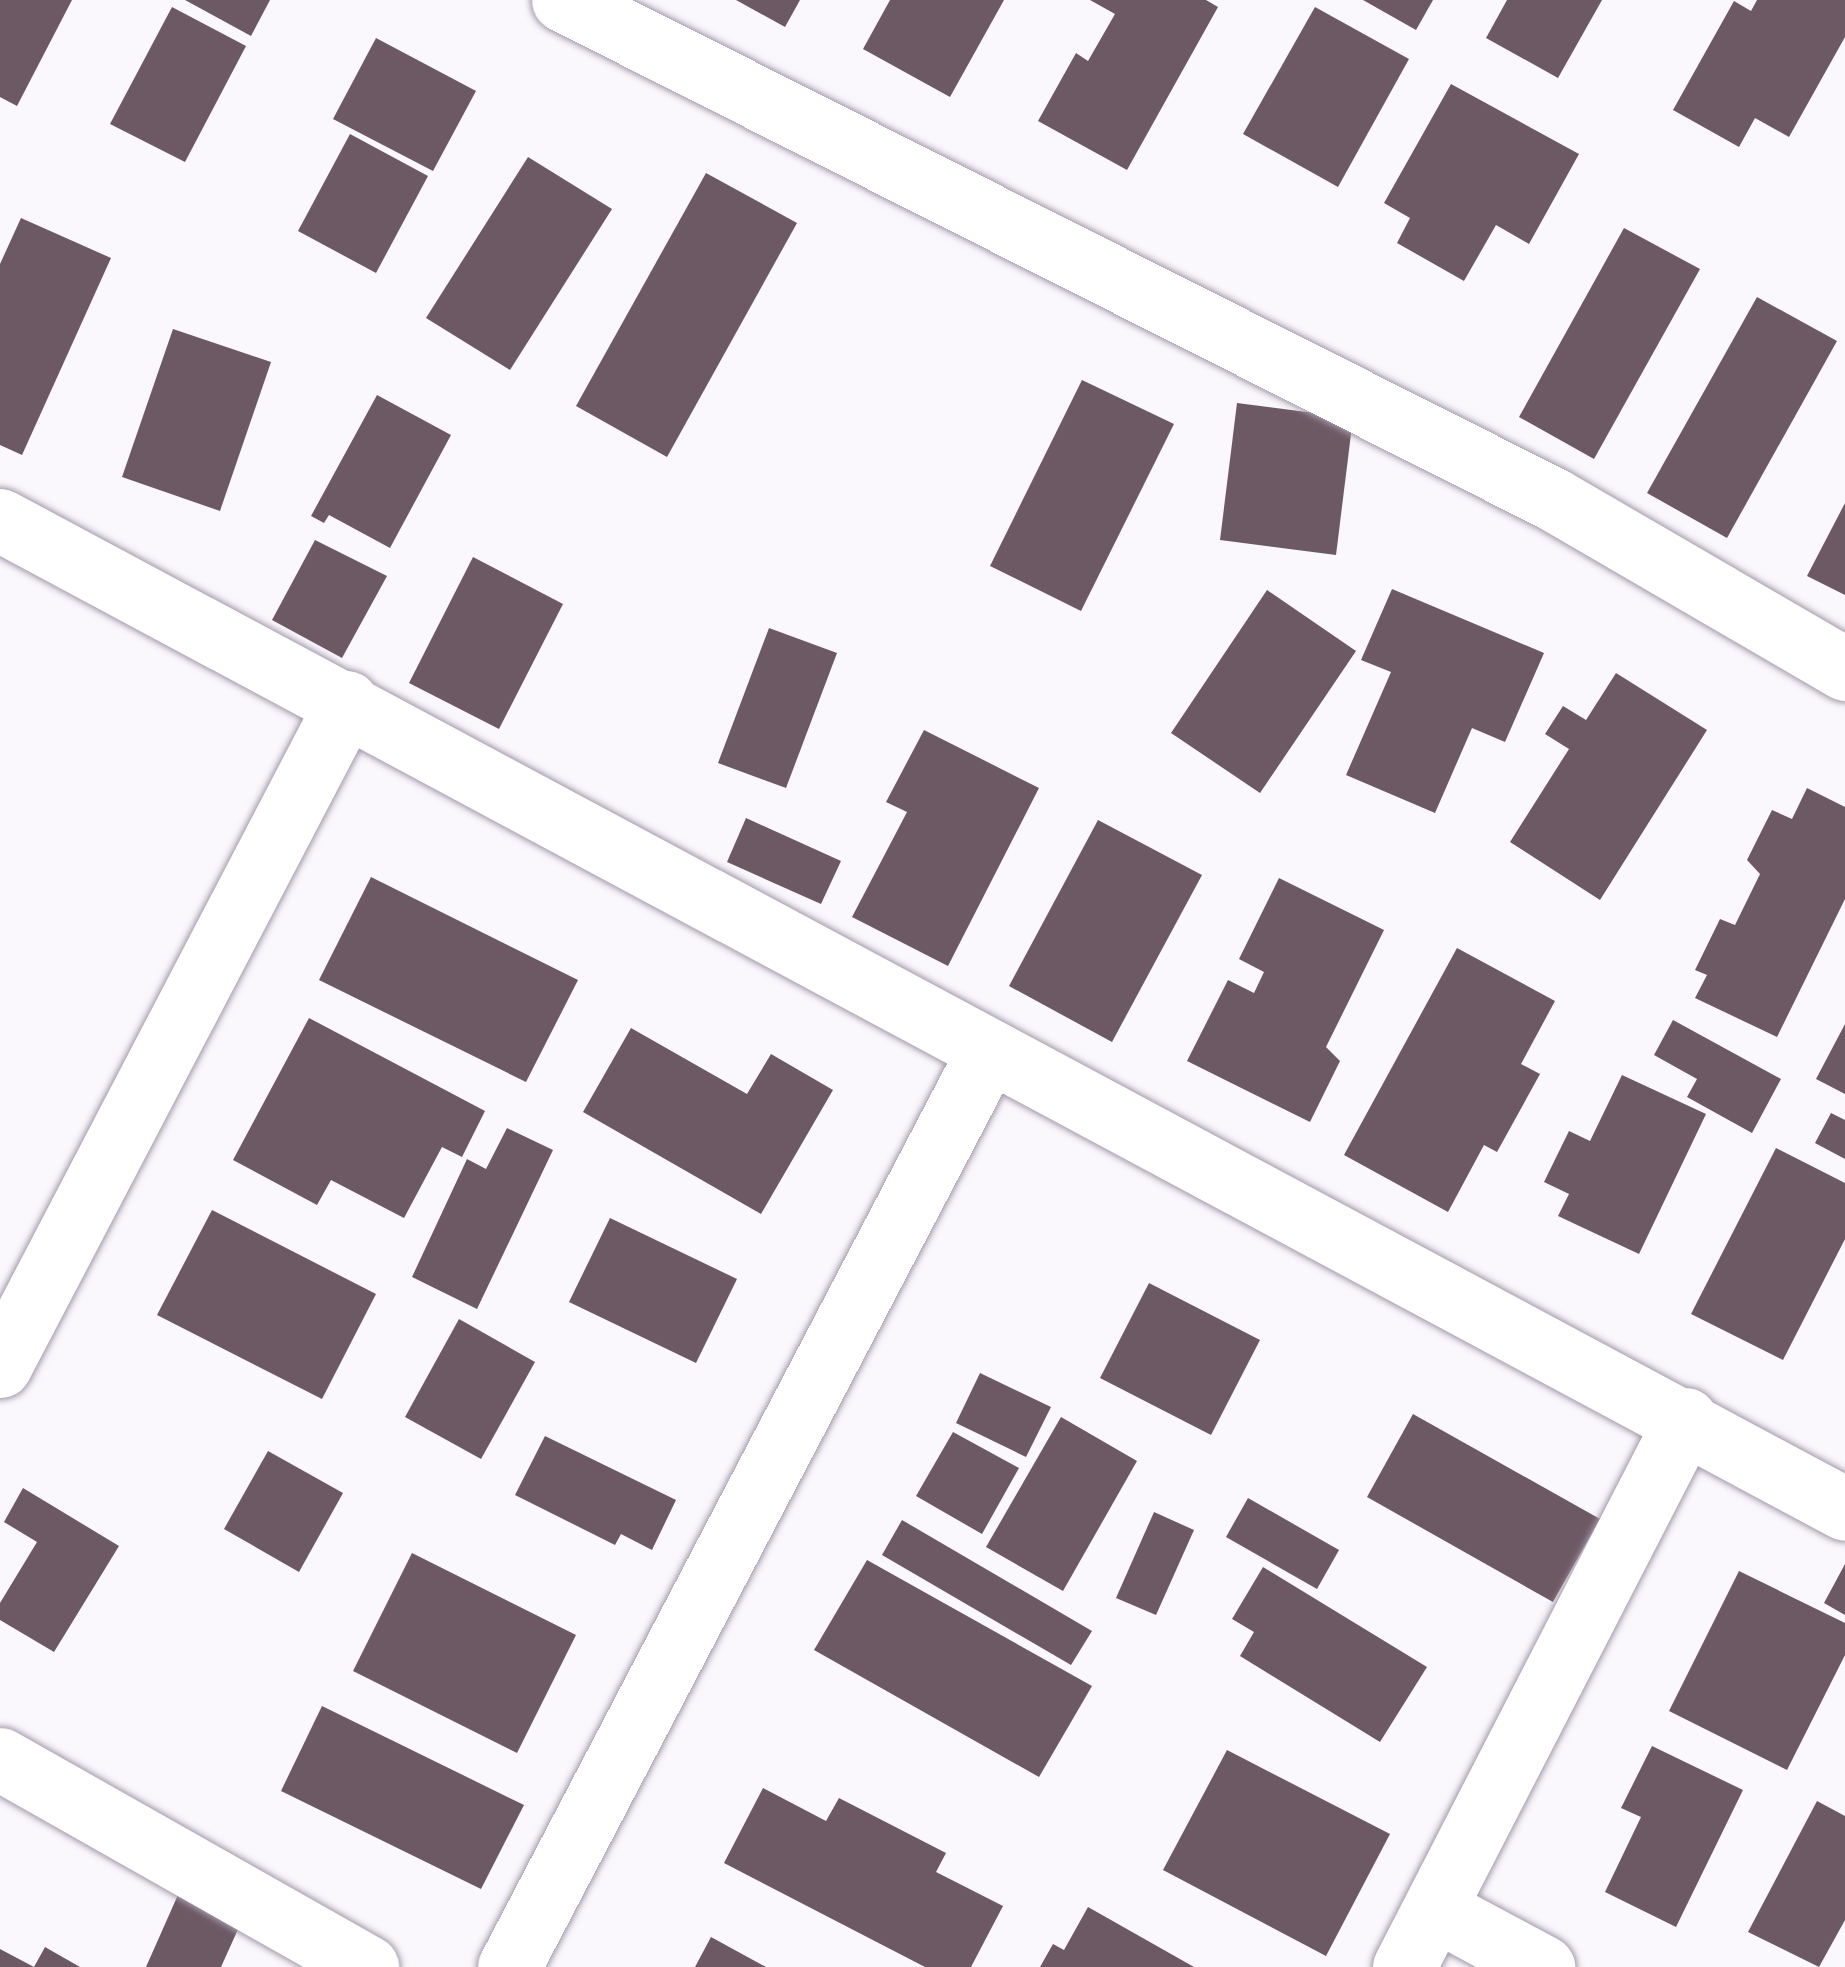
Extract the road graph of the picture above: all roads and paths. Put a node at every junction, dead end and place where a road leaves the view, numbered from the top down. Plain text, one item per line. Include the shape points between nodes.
1 (574, 2) edge
2 (0, 520) edge
3 (1845, 669) edge
4 (347, 702) junction
5 (988, 1052) junction
6 (0, 1366) edge
7 (1686, 1419) junction
8 (1845, 1508) edge
9 (0, 1760) edge
10 (1435, 1909) junction
11 (367, 1967) edge
12 (509, 1967) edge
13 (1404, 1967) edge
14 (1543, 1967) edge

1 - 3 street via 1553,499
2 - 4 street
4 - 5 street
4 - 6 street
5 - 7 street
5 - 12 street
7 - 8 street
7 - 10 street
9 - 11 street
10 - 13 street
10 - 14 street

